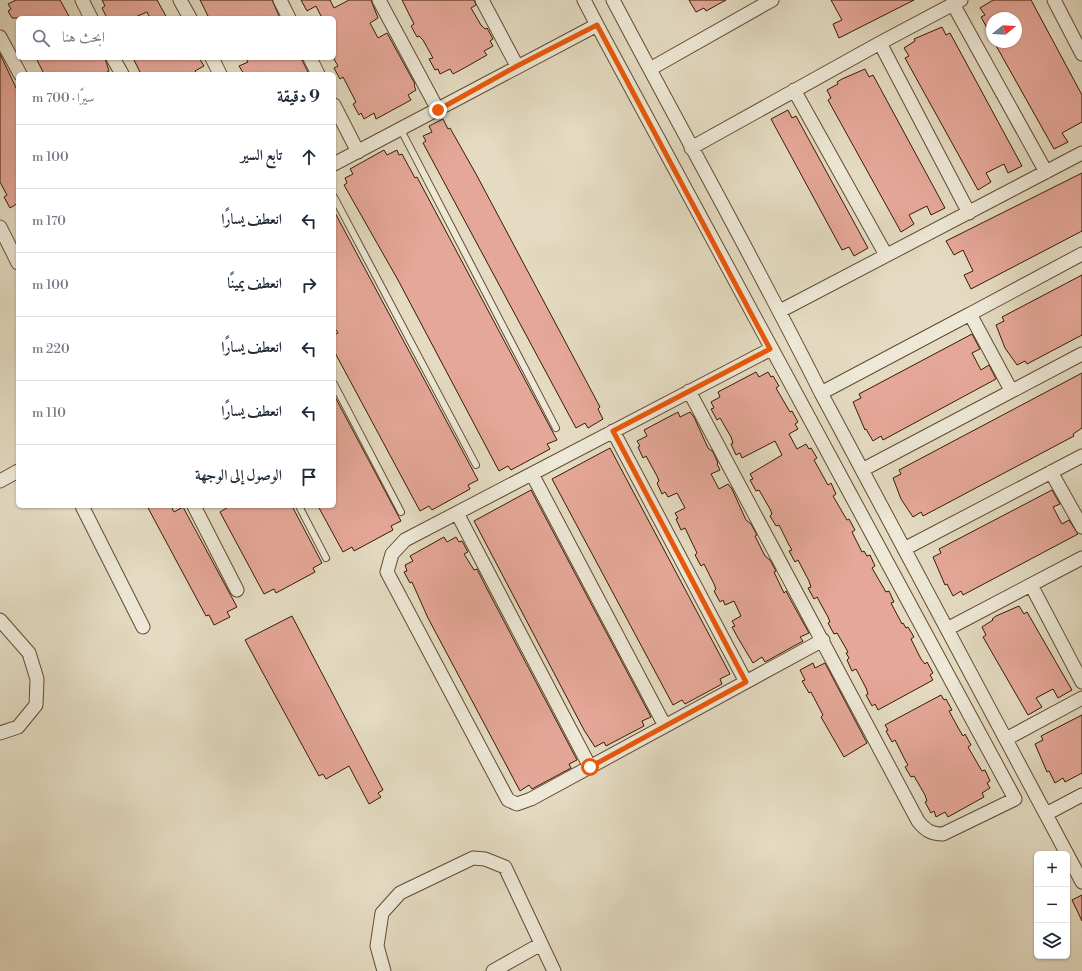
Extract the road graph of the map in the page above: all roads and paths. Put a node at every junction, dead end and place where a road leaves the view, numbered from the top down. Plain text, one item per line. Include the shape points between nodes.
1 (82, 0) edge
2 (180, 0) edge
3 (280, 0) edge
4 (379, 0) edge
5 (482, 0) edge
6 (584, 0) edge
7 (613, 0) edge
8 (772, 0) edge
9 (1054, 0) edge
10 (957, 2) edge
11 (90, 16) edge
12 (189, 16) edge
13 (288, 16) edge
14 (597, 25) junction
15 (0, 37) edge
16 (880, 43) junction
17 (1082, 54) edge
18 (114, 60) edge
19 (213, 60) edge
20 (311, 60) edge
21 (517, 66) junction
22 (650, 69) junction
23 (19, 72) edge
24 (121, 72) edge
25 (219, 72) edge
26 (317, 72) edge
27 (794, 90) junction
28 (336, 109) edge
29 (438, 110) junction
30 (401, 130) junction
31 (691, 148) junction
32 (358, 152) junction
33 (1082, 153) edge
34 (336, 163) edge
35 (1046, 172) junction
36 (336, 201) edge
37 (969, 213) junction
38 (0, 227) edge
39 (1082, 254) edge
40 (886, 255) junction
41 (16, 259) edge
42 (780, 311) junction
43 (970, 314) junction
44 (770, 349) junction
45 (1082, 354) edge
46 (336, 388) edge
47 (1011, 390) junction
48 (689, 392) junction
49 (821, 393) junction
50 (556, 428) dead end
51 (613, 431) junction
52 (1082, 456) edge
53 (476, 465) dead end
54 (862, 470) junction
55 (16, 472) edge
56 (1051, 472) junction
57 (532, 474) junction
58 (0, 481) edge
59 (83, 508) edge
60 (195, 508) edge
61 (300, 508) edge
62 (401, 512) dead end
63 (457, 513) junction
64 (1082, 527) edge
65 (904, 549) junction
66 (326, 558) dead end
67 (1082, 558) edge
68 (1032, 585) junction
69 (237, 590) dead end
70 (0, 620) edge
71 (143, 627) dead end
72 (947, 629) junction
73 (823, 640) junction
74 (746, 682) junction
75 (1082, 682) edge
76 (1082, 698) edge
77 (665, 726) junction
78 (0, 734) edge
79 (1006, 739) junction
80 (590, 767) junction
81 (1082, 795) edge
82 (1046, 814) junction
83 (1082, 882) edge
84 (541, 944) junction
85 (384, 971) edge
86 (492, 971) edge
87 (554, 971) edge

1 - 11 street
2 - 12 street
3 - 13 street
4 - 29 street
5 - 21 street
6 - 14 street
7 - 22 street
8 - 22 street
9 - 17 street
10 - 16 street
10 - 35 street
14 - 21 street
14 - 44 street
15 - 23 street
16 - 27 street
16 - 37 street
18 - 24 street
19 - 25 street
20 - 26 street
21 - 29 street
22 - 31 street
27 - 31 street
27 - 40 street
28 - 32 street
29 - 30 street
30 - 32 street
30 - 50 lane
31 - 42 street
32 - 34 street
33 - 35 street
35 - 37 street
36 - 53 lane
37 - 40 street
38 - 41 street
39 - 43 street
40 - 42 street
42 - 49 street
43 - 47 street
43 - 49 street
44 - 48 street
44 - 73 street via 1015,799 943,834 935,834 925,829 918,821
45 - 47 street
46 - 62 lane
47 - 54 street
48 - 51 street
48 - 73 street
49 - 54 street
51 - 57 street
51 - 74 street
52 - 56 street
54 - 65 street
55 - 58 street
56 - 64 street
56 - 65 street
57 - 63 street
57 - 77 street
59 - 71 street
60 - 69 street
61 - 66 lane
63 - 80 street
63 - 80 street via 405,540 392,554 387,572 390,580 508,800 516,804 531,800
65 - 72 street
67 - 68 street
68 - 72 street
68 - 75 street
70 - 78 street via 29,653 37,680 36,706 18,727
72 - 79 street
73 - 74 street
74 - 77 street
76 - 79 street
77 - 80 street
79 - 82 street
81 - 82 street
82 - 83 street
84 - 85 street via 504,868 473,858 400,892 382,913 377,946
84 - 86 street
84 - 87 street

